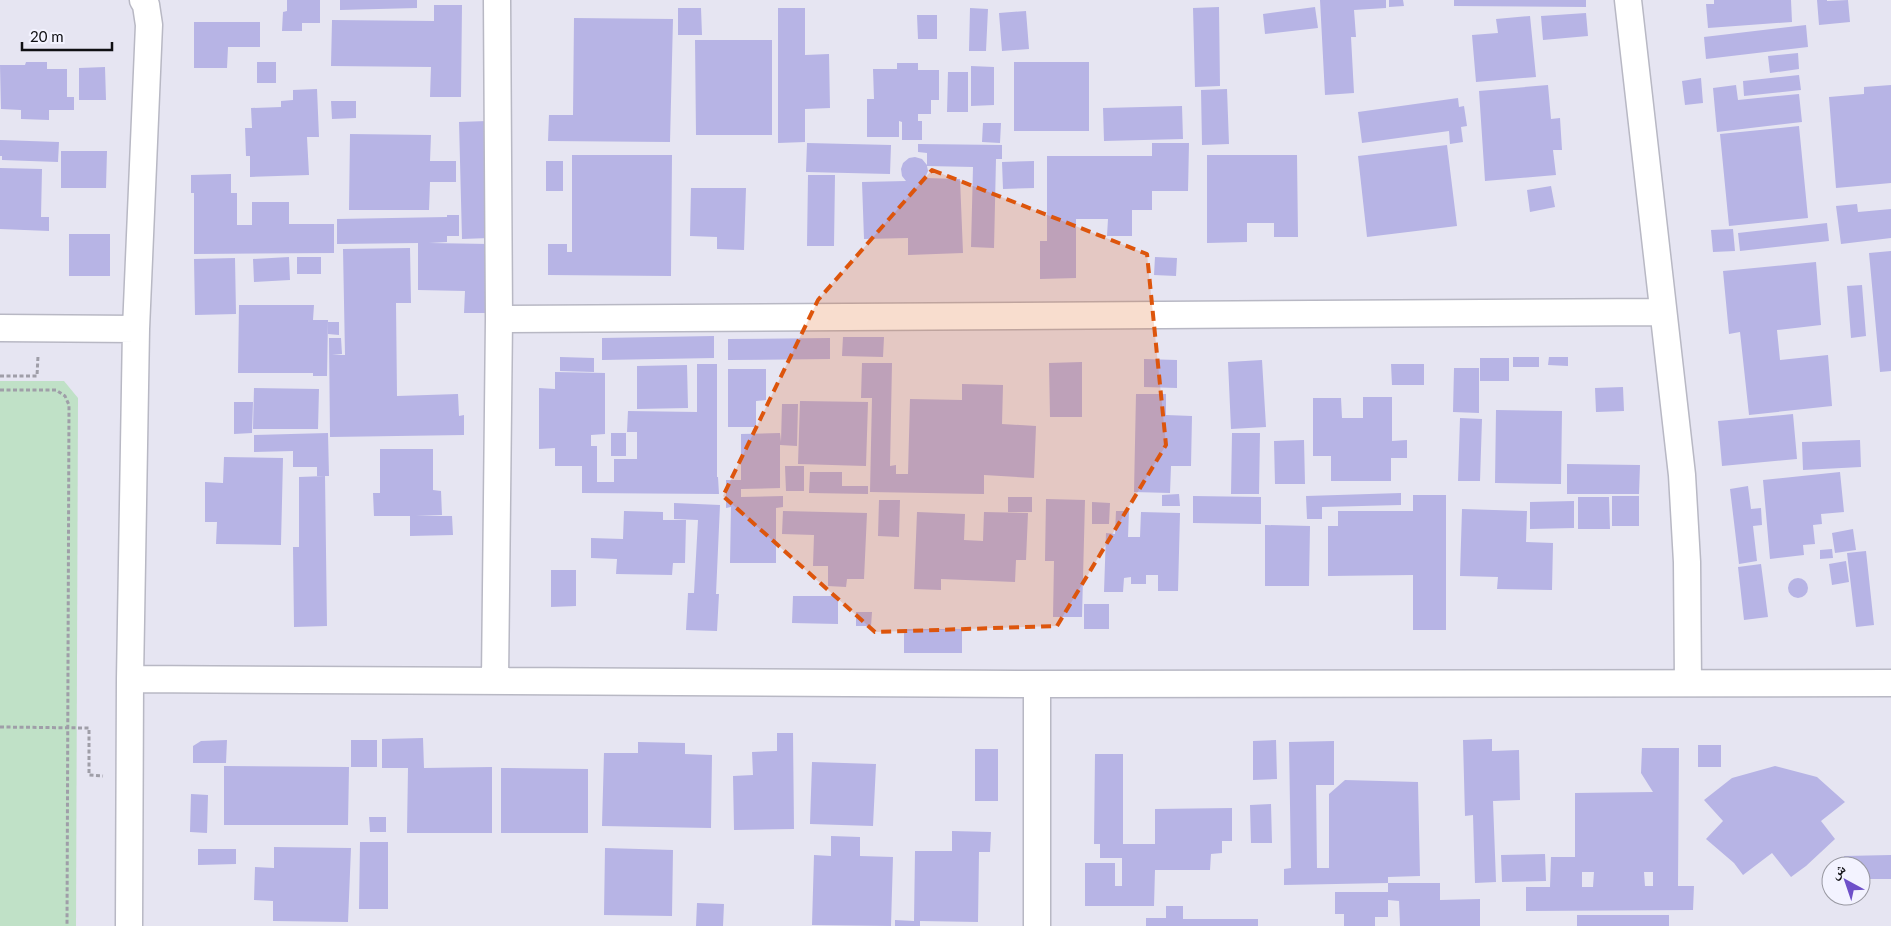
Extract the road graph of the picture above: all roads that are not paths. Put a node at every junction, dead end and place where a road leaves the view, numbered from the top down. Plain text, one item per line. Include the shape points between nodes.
1 (143, 0) edge
2 (497, 0) edge
3 (1628, 0) edge
4 (1663, 312) junction
5 (499, 319) junction
6 (0, 328) edge
7 (136, 329) junction
8 (130, 679) junction
9 (495, 680) junction
10 (1688, 683) junction
11 (1891, 683) edge
12 (1037, 684) junction
13 (129, 926) edge
14 (1037, 926) edge

1 - 7 street via 149,24
2 - 5 street
3 - 4 street
4 - 5 street
4 - 10 street via 1682,475
5 - 9 street
6 - 7 street
7 - 8 street
8 - 9 street
8 - 13 street
9 - 12 street
10 - 11 street
10 - 12 street
12 - 14 street

